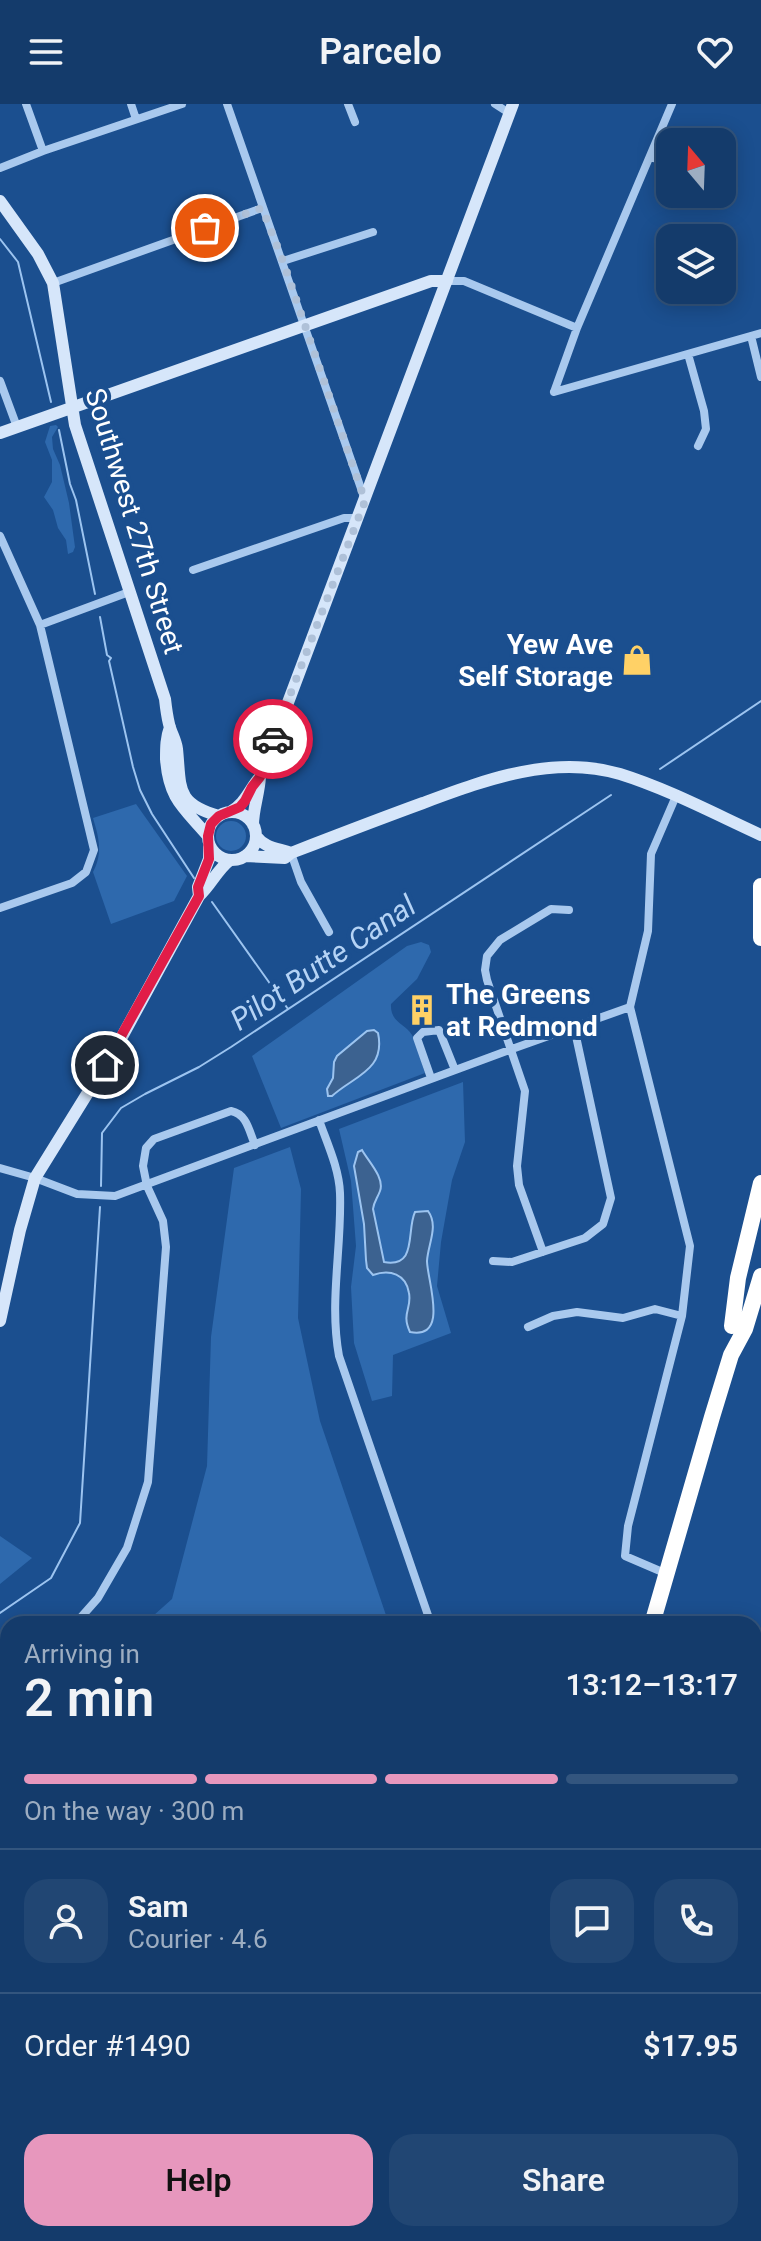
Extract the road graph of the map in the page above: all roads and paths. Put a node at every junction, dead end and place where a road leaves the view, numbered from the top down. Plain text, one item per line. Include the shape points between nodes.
1 (26, 104) edge
2 (131, 104) edge
3 (182, 104) edge
4 (227, 104) edge
5 (348, 104) edge
6 (495, 104) edge
7 (672, 104) edge
8 (511, 108) edge
9 (136, 119) junction
10 (355, 122) dead end
11 (43, 151) junction
12 (651, 157) junction
13 (656, 159) edge
14 (0, 168) edge
15 (0, 201) edge
16 (262, 208) junction
17 (373, 232) dead end
18 (283, 261) junction
19 (447, 281) junction
20 (53, 283) junction
21 (305, 327) junction
22 (577, 328) junction
23 (761, 333) edge
24 (751, 336) junction
25 (688, 354) junction
26 (761, 377) edge
27 (0, 381) edge
28 (72, 408) junction
29 (17, 427) junction
30 (0, 433) edge
31 (698, 446) dead end
32 (365, 501) junction
33 (357, 518) junction
34 (0, 536) edge
35 (193, 570) dead end
36 (129, 592) junction
37 (40, 625) junction
38 (170, 727) junction
39 (260, 777) junction
40 (676, 796) junction
41 (224, 814) junction
42 (255, 830) junction
43 (761, 835) edge
44 (208, 840) junction
45 (291, 853) junction
46 (245, 856) junction
47 (230, 860) junction
48 (761, 886) edge
49 (199, 896) junction
50 (0, 908) edge
51 (569, 910) dead end
52 (329, 932) dead end
53 (761, 938) edge
54 (630, 1007) junction
55 (574, 1027) junction
56 (512, 1049) junction
57 (455, 1070) junction
58 (431, 1078) junction
59 (319, 1120) junction
60 (255, 1145) junction
61 (0, 1168) edge
62 (35, 1178) junction
63 (761, 1183) edge
64 (147, 1186) junction
65 (761, 1223) edge
66 (543, 1252) junction
67 (493, 1261) dead end
68 (760, 1281) edge
69 (682, 1316) junction
70 (0, 1321) edge
71 (732, 1326) junction
72 (528, 1327) dead end
73 (731, 1355) junction
74 (667, 1574) junction
75 (82, 1616) edge
76 (428, 1616) edge
77 (654, 1616) edge

1 - 11 street
2 - 9 street
3 - 9 street
4 - 16 street
5 - 10 street
6 - 8 street
7 - 12 street
8 - 19 main road
9 - 11 street
11 - 14 street
12 - 13 street
12 - 22 street
15 - 20 main road, Southwest 27th Street
16 - 18 street
16 - 20 street
17 - 18 street
18 - 21 street
19 - 21 main road via 431,281
19 - 22 street via 464,281
19 - 32 main road
20 - 28 main road, Southwest 27th Street
21 - 28 main road
21 - 32 street
22 - 25 street via 554,392
23 - 24 street
24 - 25 street
24 - 26 street
25 - 31 street via 706,429
27 - 29 street
28 - 29 main road
28 - 36 main road, Southwest 27th Street
29 - 30 main road
32 - 33 main road
33 - 35 street
33 - 39 main road
34 - 37 street
36 - 37 street
36 - 38 main road, Southwest 27th Street
37 - 50 street via 94,850 86,872 72,883
38 - 41 main road, Southwest 27th Street via 183,793 201,811
38 - 44 main road, Southwest 27th Street via 165,740 172,791
39 - 41 main road via 240,807
39 - 42 main road
40 - 43 main road
40 - 45 main road via 618,774 575,767 532,770 490,778
40 - 54 street via 651,854 648,931
41 - 42 main road via 244,815
41 - 44 main road via 211,824
42 - 45 main road via 262,844
42 - 46 main road via 254,845
44 - 47 main road via 215,853
44 - 49 main road via 209,859
45 - 46 main road via 285,858
45 - 52 street
46 - 47 main road
47 - 49 main road
48 - 53 highway
49 - 62 main road via 118,1044
51 - 56 street via 551,909 500,940 487,956 485,974
54 - 55 street
54 - 69 street via 690,1246
55 - 56 street
55 - 66 street via 611,1198 603,1224 585,1238
56 - 57 street
56 - 66 street via 525,1091 519,1185
57 - 58 street
57 - 58 street via 439,1030 423,1032 417,1038
58 - 59 street
59 - 60 street
59 - 76 street via 340,1191 335,1325 339,1356
60 - 64 street
60 - 64 street via 243,1117 231,1111 154,1139 143,1160
61 - 62 street
62 - 64 street via 77,1194 115,1196
62 - 70 main road
63 - 71 highway
64 - 75 street via 163,1221 166,1247 148,1482 127,1548
65 - 71 highway
66 - 67 street via 512,1262
68 - 73 highway
69 - 72 street via 655,1309 623,1318 577,1312
69 - 74 street via 628,1526 625,1556
71 - 73 highway
73 - 74 highway
74 - 77 highway

